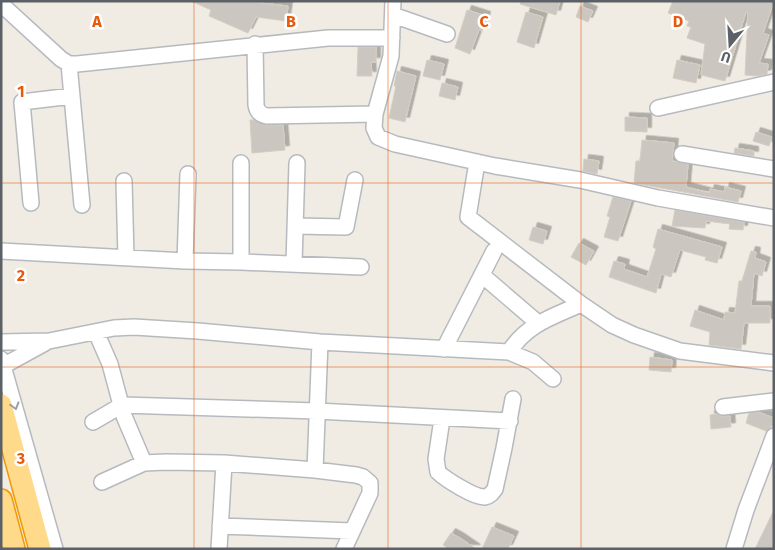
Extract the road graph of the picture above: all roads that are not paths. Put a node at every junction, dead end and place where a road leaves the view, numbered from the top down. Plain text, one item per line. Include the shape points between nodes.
1 (1, 4) edge
2 (393, 8) edge
3 (447, 34) dead end
4 (392, 38) junction
5 (255, 44) junction
6 (69, 64) junction
7 (774, 82) edge
8 (72, 96) junction
9 (658, 108) dead end
10 (375, 114) junction
11 (682, 154) dead end
12 (477, 162) junction
13 (241, 163) dead end
14 (297, 163) dead end
15 (774, 169) edge
16 (188, 174) dead end
17 (355, 180) dead end
18 (124, 181) dead end
19 (31, 203) dead end
20 (82, 205) dead end
21 (774, 218) edge
22 (295, 226) junction
23 (494, 251) dead end
24 (1, 252) edge
25 (126, 258) junction
26 (185, 261) junction
27 (241, 262) junction
28 (294, 264) junction
29 (361, 267) dead end
30 (482, 275) junction
31 (581, 304) junction
32 (538, 323) junction
33 (96, 332) junction
34 (49, 341) junction
35 (1, 342) edge
36 (320, 342) junction
37 (444, 349) junction
38 (509, 352) junction
39 (2, 363) edge
40 (774, 363) edge
41 (552, 379) dead end
42 (513, 399) dead end
43 (774, 401) edge
44 (122, 405) junction
45 (1, 406) edge
46 (723, 407) dead end
47 (317, 411) junction
48 (442, 419) junction
49 (510, 421) junction
50 (93, 422) dead end
51 (774, 436) edge
52 (144, 463) junction
53 (224, 463) junction
54 (315, 470) junction
55 (102, 482) dead end
56 (1, 500) edge
57 (220, 526) junction
58 (352, 531) junction
59 (14, 549) edge
60 (40, 549) edge
61 (54, 549) edge
62 (219, 549) edge
63 (344, 549) edge
64 (734, 549) edge

1 - 6 street
2 - 3 street
2 - 4 street
4 - 5 street via 328,38
4 - 10 street via 390,64
5 - 6 street
5 - 10 street via 256,105 261,114
6 - 8 street
7 - 9 street
8 - 19 street via 22,102
8 - 20 street
10 - 12 street via 375,131 381,140
11 - 15 street
12 - 21 street
12 - 31 street via 468,217
13 - 27 street
14 - 22 street
16 - 26 street
17 - 22 street via 346,227
18 - 25 street
22 - 28 street
23 - 30 street
24 - 25 street
25 - 26 street
26 - 27 street
27 - 28 street
28 - 29 street
30 - 32 street
30 - 37 street
31 - 32 street
31 - 40 street via 634,336 672,349
32 - 38 street via 520,337
33 - 34 street
33 - 36 street via 114,328 156,328
33 - 44 street
34 - 35 street
34 - 39 street
36 - 37 street
36 - 47 street
37 - 38 street
38 - 41 street via 533,362
39 -> 61 street
42 - 49 street
43 - 46 street
44 - 47 street
44 - 50 street
44 - 52 street
45 - 60 highway
47 - 48 street
47 - 54 street
48 - 49 street
48 - 49 street via 436,459 438,472 484,497 494,489
51 - 64 street
52 - 53 street
52 - 55 street
53 - 54 street
53 - 57 street
54 - 58 street via 356,475 370,483 370,493
56 - 59 highway
57 - 58 street
57 - 62 street
58 - 63 street

